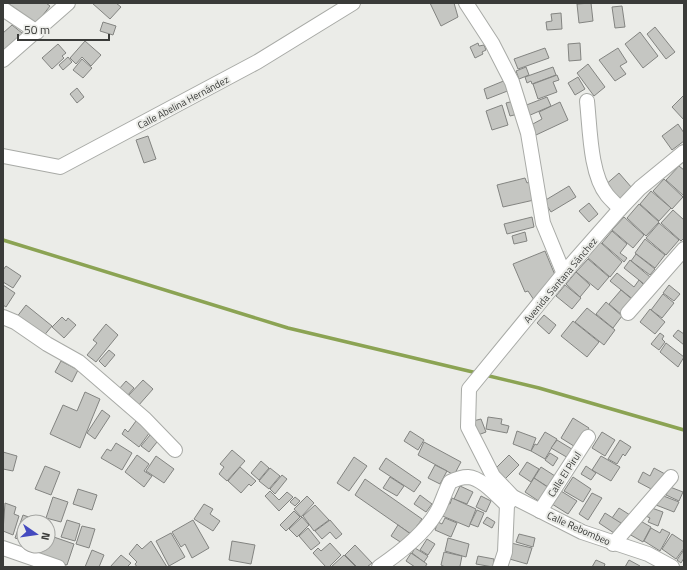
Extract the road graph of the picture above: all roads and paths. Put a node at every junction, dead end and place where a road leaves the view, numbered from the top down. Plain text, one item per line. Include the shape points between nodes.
1 (68, 3) edge
2 (353, 3) edge
3 (466, 3) edge
4 (3, 9) edge
5 (37, 32) junction
6 (3, 60) edge
7 (587, 101) dead end
8 (684, 152) edge
9 (3, 156) edge
10 (620, 209) junction
11 (684, 249) edge
12 (564, 274) junction
13 (628, 313) dead end
14 (3, 317) edge
15 (468, 427) joint
16 (588, 437) dead end
17 (175, 450) dead end
18 (671, 477) dead end
19 (510, 501) junction
20 (540, 511) junction
21 (613, 544) junction
22 (3, 548) edge
23 (58, 567) edge
24 (379, 567) edge
25 (500, 567) edge
26 (672, 567) edge

1 - 5 street
2 - 9 street, Calle Abelina Hernández via 257,62 60,167
3 - 12 street via 492,43 512,82 528,133 543,224
4 - 5 street
5 - 6 street
7 - 10 street via 594,160 600,183 606,195
8 - 10 street, Avenida Santana Sánchez via 640,188
10 - 12 street, Avenida Santana Sánchez
11 - 13 street
12 - 15 street, Avenida Santana Sánchez via 470,389
14 - 17 street via 80,362 145,419
15 - 19 street, Calle Rebombeo via 493,476
16 - 20 street, Calle El Pirul
18 - 21 street
19 - 20 street, Calle Rebombeo
19 - 24 street via 470,477 450,482 439,509 426,526 396,556
19 - 25 street via 505,552
20 - 21 street, Calle Rebombeo
21 - 26 street, Calle Rebombeo via 648,554
22 - 23 street

